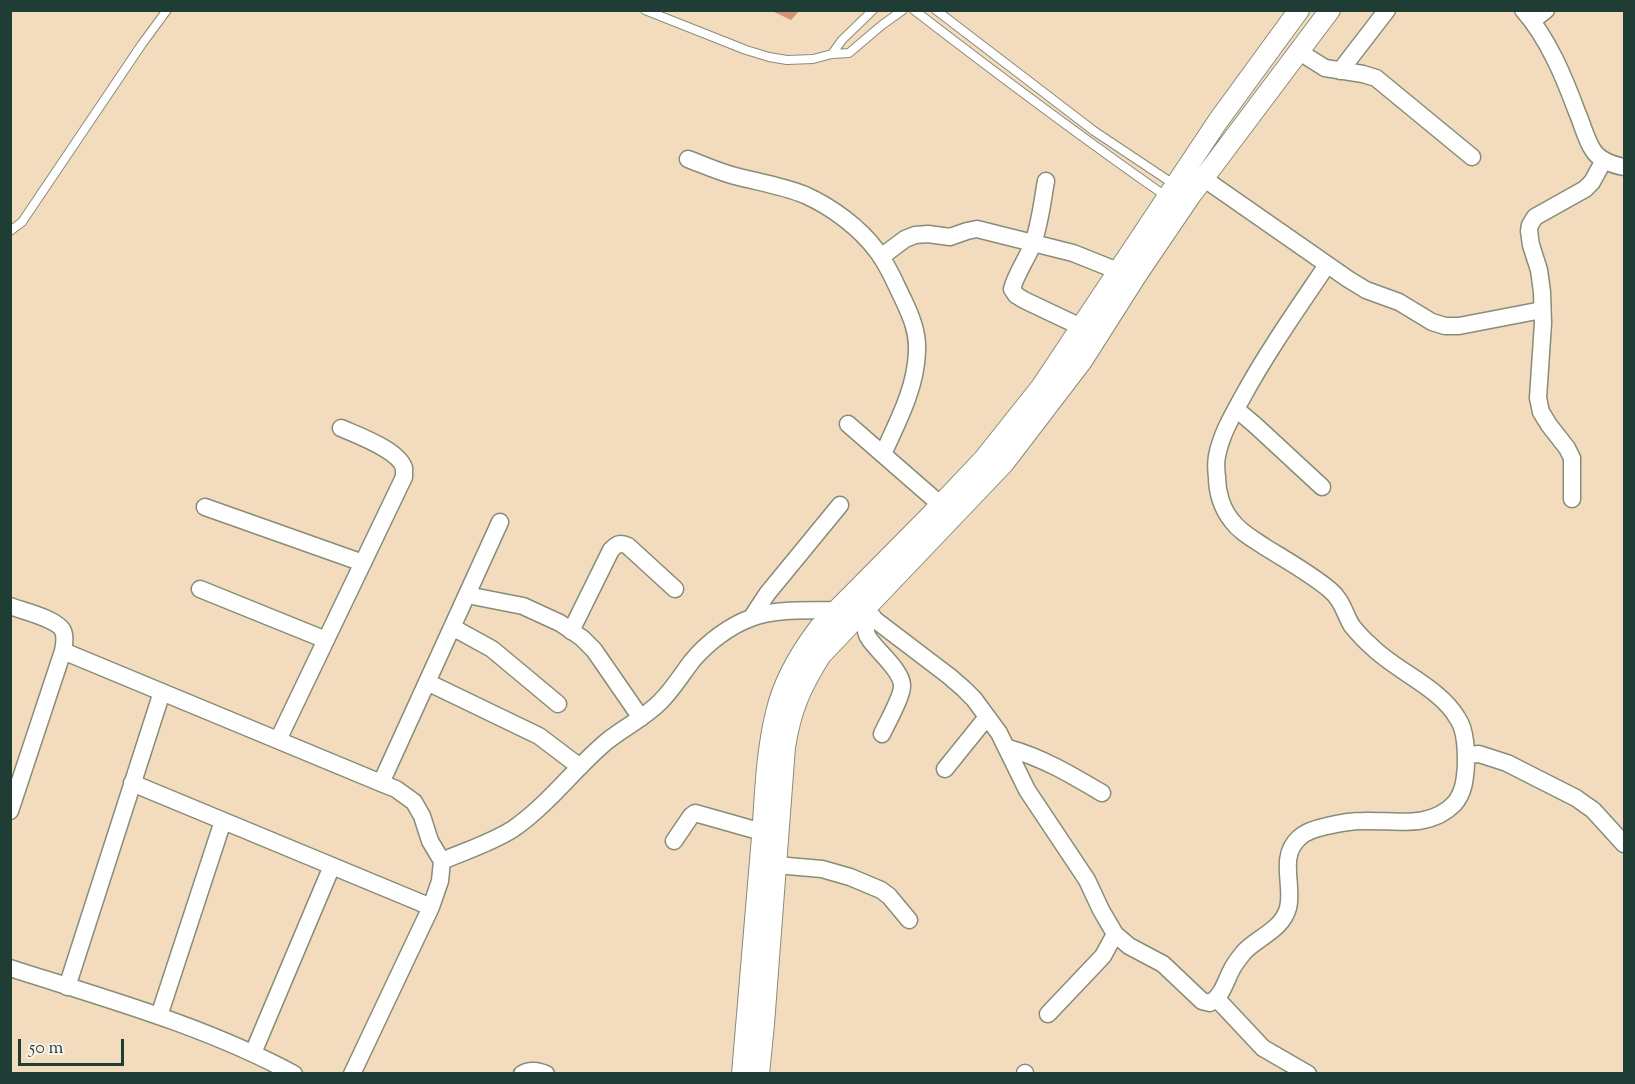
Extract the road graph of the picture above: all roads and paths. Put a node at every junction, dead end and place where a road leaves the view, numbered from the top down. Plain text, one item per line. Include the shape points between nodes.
1 (167, 10) edge
2 (645, 10) edge
3 (873, 10) edge
4 (903, 10) edge
5 (914, 10) edge
6 (936, 10) edge
7 (1299, 10) edge
8 (1330, 10) edge
9 (1387, 10) edge
10 (1546, 10) edge
11 (1528, 16) edge
12 (1298, 51) junction
13 (832, 54) junction
14 (1340, 71) junction
15 (1472, 157) dead end
16 (688, 159) dead end
17 (1604, 160) junction
18 (1624, 167) edge
19 (1203, 178) junction
20 (1046, 181) dead end
21 (1179, 196) junction
22 (10, 231) edge
23 (1033, 244) junction
24 (881, 258) junction
25 (1326, 265) junction
26 (1118, 271) junction
27 (1542, 310) junction
28 (1081, 327) junction
29 (1236, 409) junction
30 (848, 424) dead end
31 (341, 428) dead end
32 (883, 454) junction
33 (1322, 487) dead end
34 (1572, 499) dead end
35 (840, 505) dead end
36 (941, 505) junction
37 (205, 507) dead end
38 (500, 522) dead end
39 (363, 563) junction
40 (675, 589) dead end
41 (200, 590) dead end
42 (467, 595) junction
43 (10, 606) edge
44 (855, 609) junction
45 (752, 617) junction
46 (452, 627) junction
47 (571, 631) junction
48 (326, 640) junction
49 (63, 651) junction
50 (427, 682) junction
51 (162, 692) junction
52 (558, 704) dead end
53 (987, 717) junction
54 (641, 718) junction
55 (882, 734) dead end
56 (278, 740) junction
57 (1008, 748) junction
58 (1466, 759) junction
59 (580, 767) junction
60 (945, 769) dead end
61 (132, 783) junction
62 (381, 783) junction
63 (1102, 793) dead end
64 (10, 811) edge
65 (223, 821) junction
66 (762, 832) junction
67 (674, 841) dead end
68 (1624, 844) edge
69 (442, 861) junction
70 (776, 865) junction
71 (332, 866) junction
72 (431, 907) junction
73 (909, 920) dead end
74 (1115, 934) junction
75 (10, 968) edge
76 (68, 987) junction
77 (1217, 999) junction
78 (1048, 1014) dead end
79 (159, 1016) junction
80 (253, 1053) junction
81 (294, 1074) edge
82 (352, 1074) edge
83 (522, 1074) edge
84 (546, 1074) edge
85 (742, 1074) edge
86 (759, 1074) edge
87 (1308, 1074) edge

1 - 22 lane via 22,222
2 - 13 lane via 769,57 800,60
3 - 13 lane
4 - 13 lane via 849,53
5 - 21 lane via 1034,103
6 - 21 lane
7 - 21 street via 1218,122
8 - 12 street
9 - 14 street
10 - 11 street
11 - 17 street via 1568,87 1593,151
12 - 14 street via 1325,68
12 - 19 street
14 - 15 street via 1376,78
16 - 24 street via 720,172 805,195 844,219
17 - 18 street
17 - 27 street via 1585,189 1546,209 1530,225
19 - 21 street
19 - 25 street
20 - 23 street
21 - 26 street
21 - 44 street via 1138,273 1082,361 1004,463 960,511
23 - 24 street via 977,230 950,237 915,235
23 - 26 street via 1073,253
23 - 28 street via 1012,289 1024,300
24 - 32 street via 917,335 911,389
25 - 27 street via 1366,290 1445,326
25 - 29 street
26 - 28 street
27 - 34 street via 1538,398 1541,412 1572,458
28 - 36 street via 1022,412
29 - 33 street
29 - 58 street via 1217,456 1216,479 1232,522 1332,591 1370,646 1449,707 1459,719
30 - 32 street
31 - 39 street via 392,452 404,468 404,477
32 - 36 street
35 - 45 street
36 - 44 street
37 - 39 street
38 - 42 street
39 - 48 street
40 - 47 street via 628,546 617,544
41 - 48 street
42 - 46 street
42 - 47 street via 523,606
43 - 49 street via 63,629
44 - 45 street
44 - 53 street via 964,689
44 - 55 street via 867,635 902,684
44 - 66 street via 806,645 784,687 772,734
44 - 70 street via 821,655 792,710 785,747
45 - 54 street via 709,643 660,702
46 - 50 street
46 - 52 street via 492,648
47 - 54 street via 594,650
48 - 56 street
49 - 51 street
49 - 64 street
50 - 59 street via 539,736
50 - 62 street
51 - 56 street
51 - 61 street
53 - 57 street
53 - 60 street
54 - 59 street via 607,741
56 - 62 street
57 - 63 street via 1052,764
57 - 74 street via 1028,790 1087,880
58 - 68 street via 1468,755 1479,754 1507,763 1576,798 1593,810
58 - 77 street via 1461,794 1441,814 1428,820 1348,822 1301,836 1289,854 1289,906 1284,918 1242,954
59 - 69 street via 513,828
61 - 65 street
61 - 76 street
62 - 69 street via 414,802
65 - 71 street
65 - 79 street
66 - 67 street via 695,813
66 - 85 street
69 - 72 street
70 - 73 street via 822,869 850,877 881,890
70 - 86 street
71 - 72 street
71 - 80 street
72 - 82 street
74 - 77 street via 1164,964 1202,1001 1210,1003
74 - 78 street via 1104,956
75 - 76 street
76 - 79 street
77 - 87 street via 1263,1048
79 - 80 street
80 - 81 street
83 - 84 street

